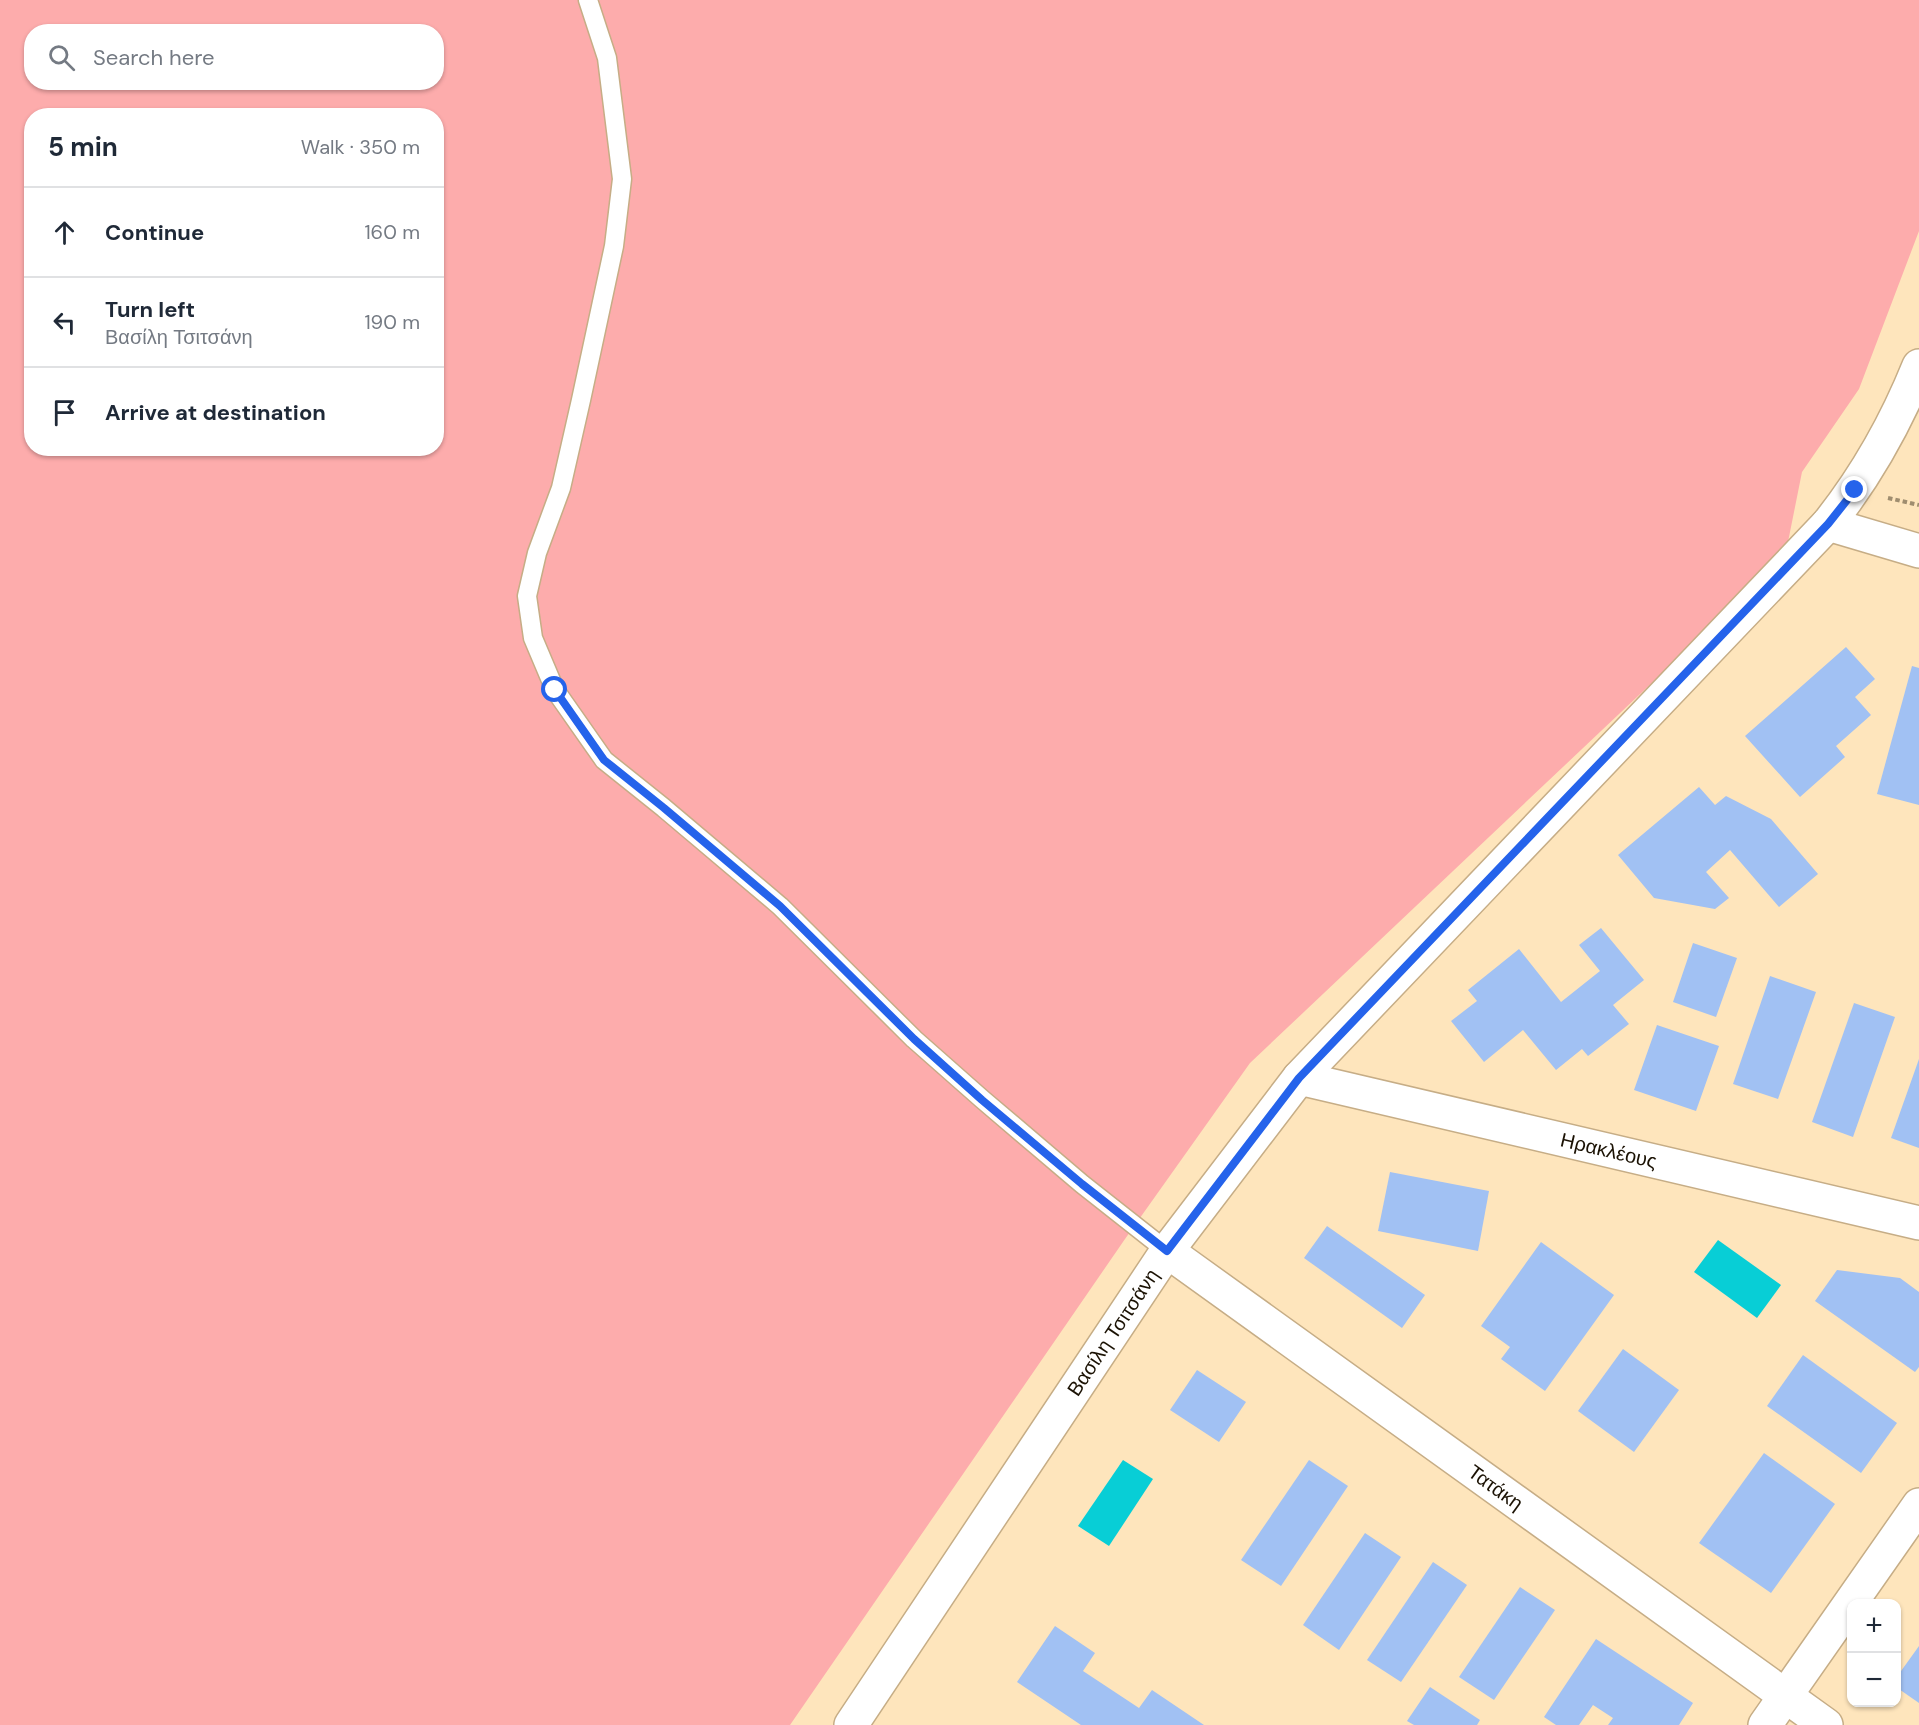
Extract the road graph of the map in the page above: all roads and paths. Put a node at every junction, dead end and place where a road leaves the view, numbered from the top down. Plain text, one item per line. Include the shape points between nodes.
1 (588, 0) edge
2 (1919, 366) edge
3 (1828, 524) junction
4 (1919, 551) edge
5 (1299, 1078) junction
6 (1919, 1223) edge
7 (1167, 1251) junction
8 (1919, 1505) edge
9 (1785, 1697) junction
10 (851, 1725) edge
11 (1765, 1725) edge
12 (1826, 1725) edge

1 - 7 lane via 607,58 622,179 614,246 561,488 537,553 527,596 533,638 555,690 604,760 780,906 914,1039 982,1100
2 - 3 street, Βασίλη Τσιτσάνη via 1884,443
3 - 4 street
3 - 5 street, Βασίλη Τσιτσάνη
5 - 6 street, Ηρακλέους
5 - 7 street, Βασίλη Τσιτσάνη
7 - 9 street, Τατάκη
7 - 10 street, Βασίλη Τσιτσάνη
8 - 9 street
9 - 11 street
9 - 12 street, Τατάκη

